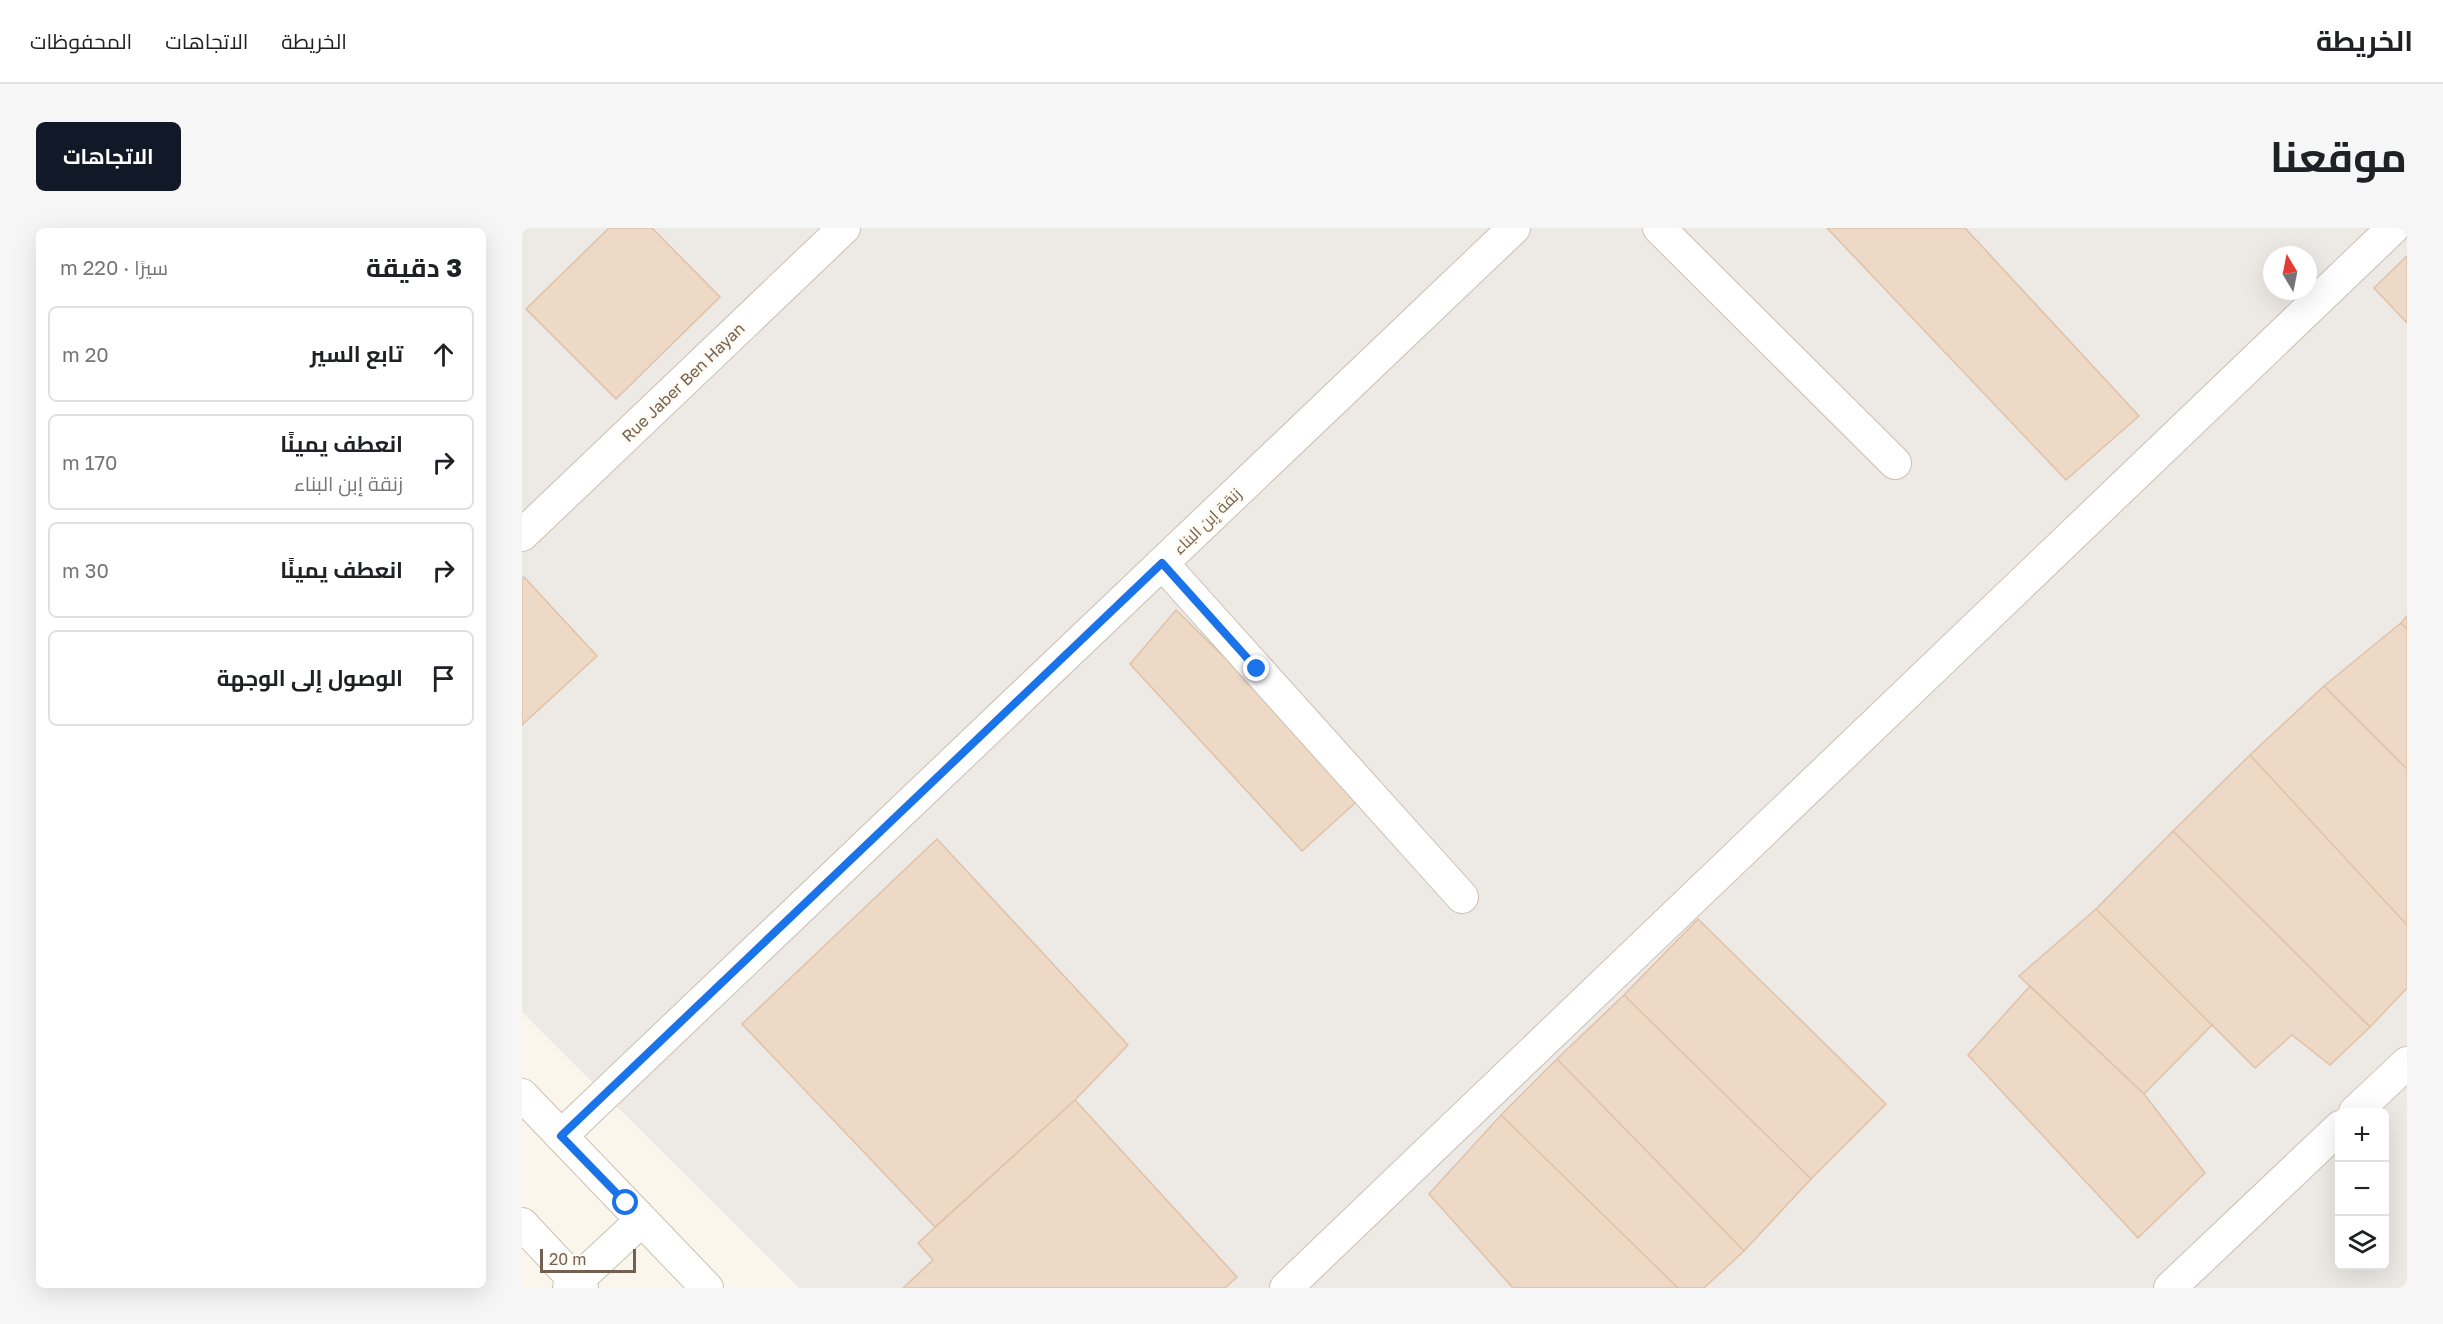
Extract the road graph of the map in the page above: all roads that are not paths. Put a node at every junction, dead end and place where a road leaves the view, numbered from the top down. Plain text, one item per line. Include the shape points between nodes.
1 (844, 228) edge
2 (1514, 228) edge
3 (1659, 228) edge
4 (2393, 228) edge
5 (1895, 463) dead end
6 (522, 536) edge
7 (1162, 563) junction
8 (1462, 897) dead end
9 (2407, 1063) edge
10 (522, 1095) edge
11 (2360, 1108) edge
12 (2335, 1132) edge
13 (561, 1136) junction
14 (642, 1220) junction
15 (522, 1224) edge
16 (576, 1286) edge
17 (707, 1288) edge
18 (1286, 1288) edge
19 (2170, 1288) edge

1 - 6 street, Rue Jaber Ben Hayan
2 - 7 street, زنقة إبن البناء
3 - 5 street
4 - 18 street
7 - 8 street
7 - 13 street, زنقة إبن البناء
9 - 11 street
10 - 13 street
12 - 19 street
13 - 14 street
14 - 16 street
14 - 17 street
15 - 16 street

